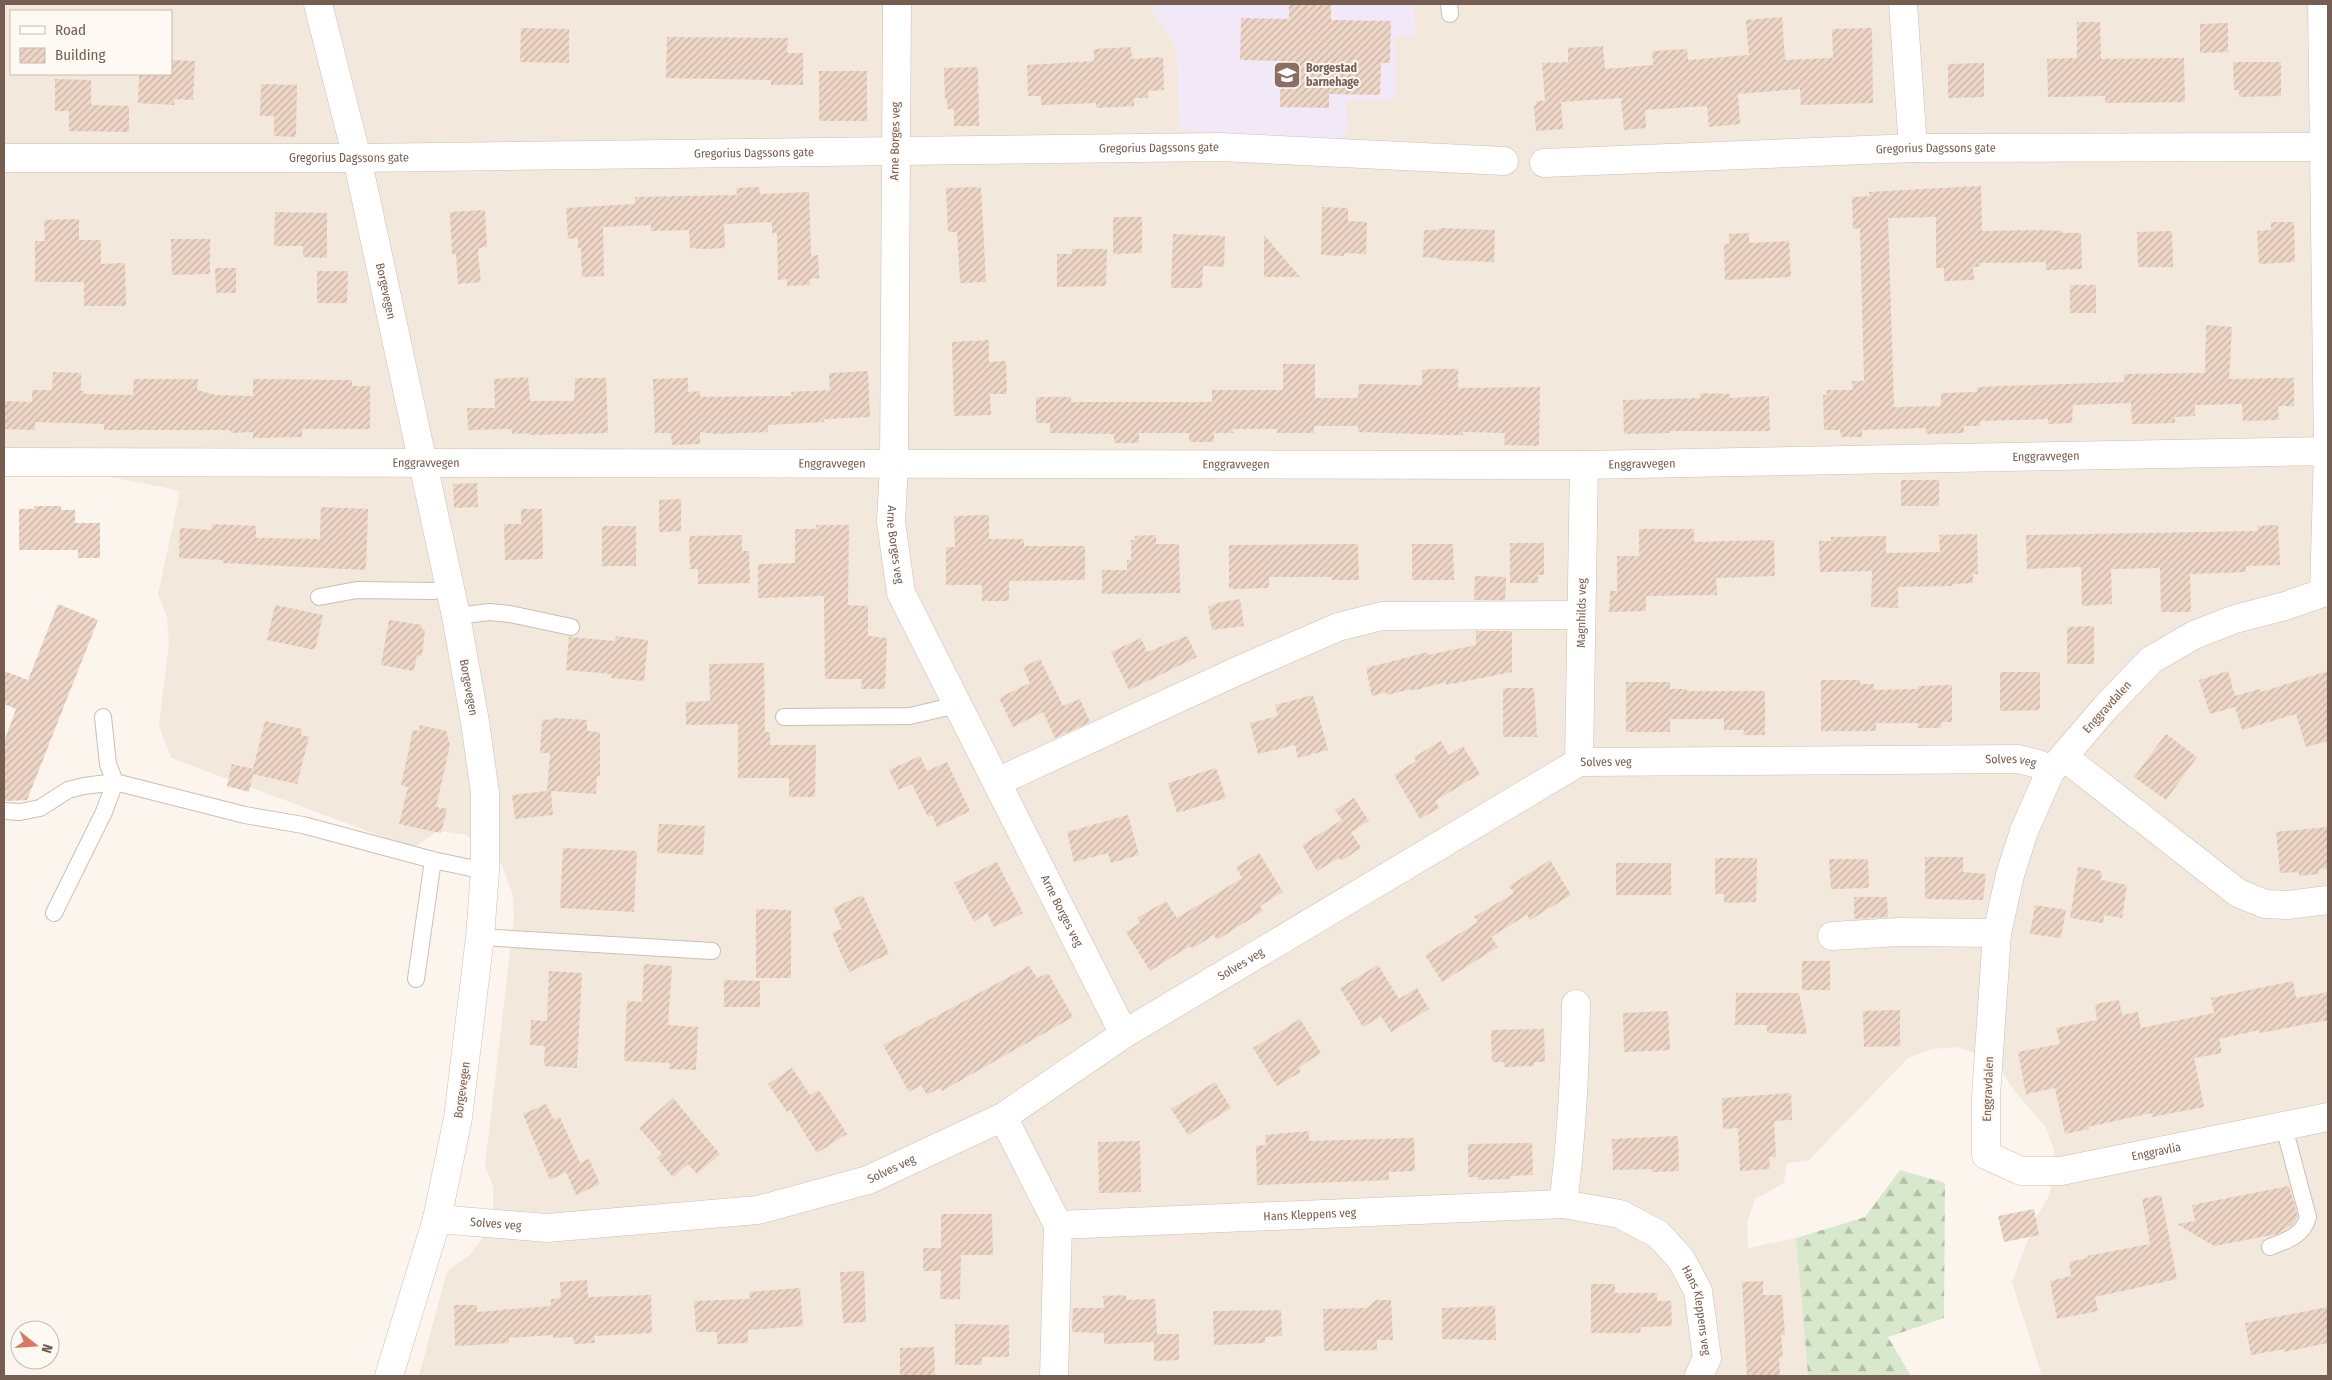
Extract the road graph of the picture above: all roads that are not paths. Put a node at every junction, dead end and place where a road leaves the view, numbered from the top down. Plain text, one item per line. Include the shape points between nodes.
1 (318, 4) edge
2 (897, 4) edge
3 (1903, 4) edge
4 (2322, 4) edge
5 (1913, 148) junction
6 (2326, 148) edge
7 (895, 150) junction
8 (4, 158) edge
9 (358, 158) junction
10 (1504, 161) dead end
11 (1544, 163) dead end
12 (2328, 451) edge
13 (4, 462) edge
14 (423, 463) junction
15 (894, 465) junction
16 (1584, 465) junction
17 (450, 588) junction
18 (2326, 592) edge
19 (319, 597) dead end
20 (1580, 615) junction
21 (456, 616) junction
22 (571, 627) dead end
23 (957, 705) junction
24 (103, 717) dead end
25 (784, 717) dead end
26 (1579, 762) junction
27 (2057, 764) junction
28 (115, 782) junction
29 (997, 782) junction
30 (4, 811) edge
31 (433, 860) junction
32 (485, 871) junction
33 (2328, 900) edge
34 (54, 912) dead end
35 (1997, 933) junction
36 (1832, 936) dead end
37 (480, 937) junction
38 (712, 951) dead end
39 (416, 979) dead end
40 (1576, 1004) dead end
41 (1124, 1034) junction
42 (1003, 1117) junction
43 (2328, 1118) edge
44 (2284, 1126) junction
45 (1986, 1155) joint
46 (1563, 1204) junction
47 (437, 1219) junction
48 (1058, 1225) junction
49 (2270, 1247) dead end
50 (389, 1376) edge
51 (1054, 1376) edge
52 (1699, 1376) edge

1 - 9 street, Borgevegen
2 - 7 street, Arne Borges veg
3 - 5 street
4 - 6 street
5 - 6 street, Gregorius Dagssons gate
5 - 11 street, Gregorius Dagssons gate
6 - 12 street
7 - 9 street, Gregorius Dagssons gate
7 - 10 street, Gregorius Dagssons gate via 1220,147
7 - 15 street, Arne Borges veg
8 - 9 street, Gregorius Dagssons gate
9 - 14 street, Borgevegen
12 - 16 street, Enggravvegen
12 - 18 street
13 - 14 street, Enggravvegen
14 - 15 street, Enggravvegen
14 - 17 street, Borgevegen
15 - 16 street, Enggravvegen
15 - 23 street, Arne Borges veg via 891,522 901,593
16 - 20 street, Magnhilds veg
17 - 19 lane via 434,591 357,590
17 - 21 street, Borgevegen
18 - 27 street, Enggravdalen via 2234,619 2194,635 2151,660
20 - 26 street, Magnhilds veg
20 - 29 street via 1382,616 1338,627
21 - 22 lane via 490,612
21 - 32 street, Borgevegen via 485,793
23 - 25 lane via 910,716
23 - 29 street, Arne Borges veg
24 - 28 lane via 108,764
26 - 27 street, Solves veg via 2018,759
26 - 41 street, Solves veg
27 - 33 street via 2238,893 2265,904
27 - 35 street, Enggravdalen via 2024,831
28 - 30 lane via 68,790 40,808
28 - 31 lane via 245,815 303,825
28 - 34 lane via 104,812
29 - 41 street, Arne Borges veg
31 - 32 lane
31 - 39 lane
32 - 37 street, Borgevegen
35 - 36 street via 1899,932
35 - 45 street, Enggravdalen via 1986,1096
37 - 38 lane
37 - 47 street, Borgevegen via 458,1118
40 - 46 street via 1574,1096
41 - 42 street, Solves veg
42 - 47 street, Solves veg via 868,1180 758,1210 547,1228
42 - 48 street
43 - 44 street, Enggravlia
44 - 45 street, Enggravlia via 2061,1171 2020,1171
44 - 49 lane via 2308,1217 2306,1226 2294,1237
46 - 48 street, Hans Kleppens veg
46 - 52 street, Hans Kleppens veg via 1620,1214 1658,1234 1681,1259 1698,1290 1707,1358
47 - 50 street, Borgevegen
48 - 51 street

